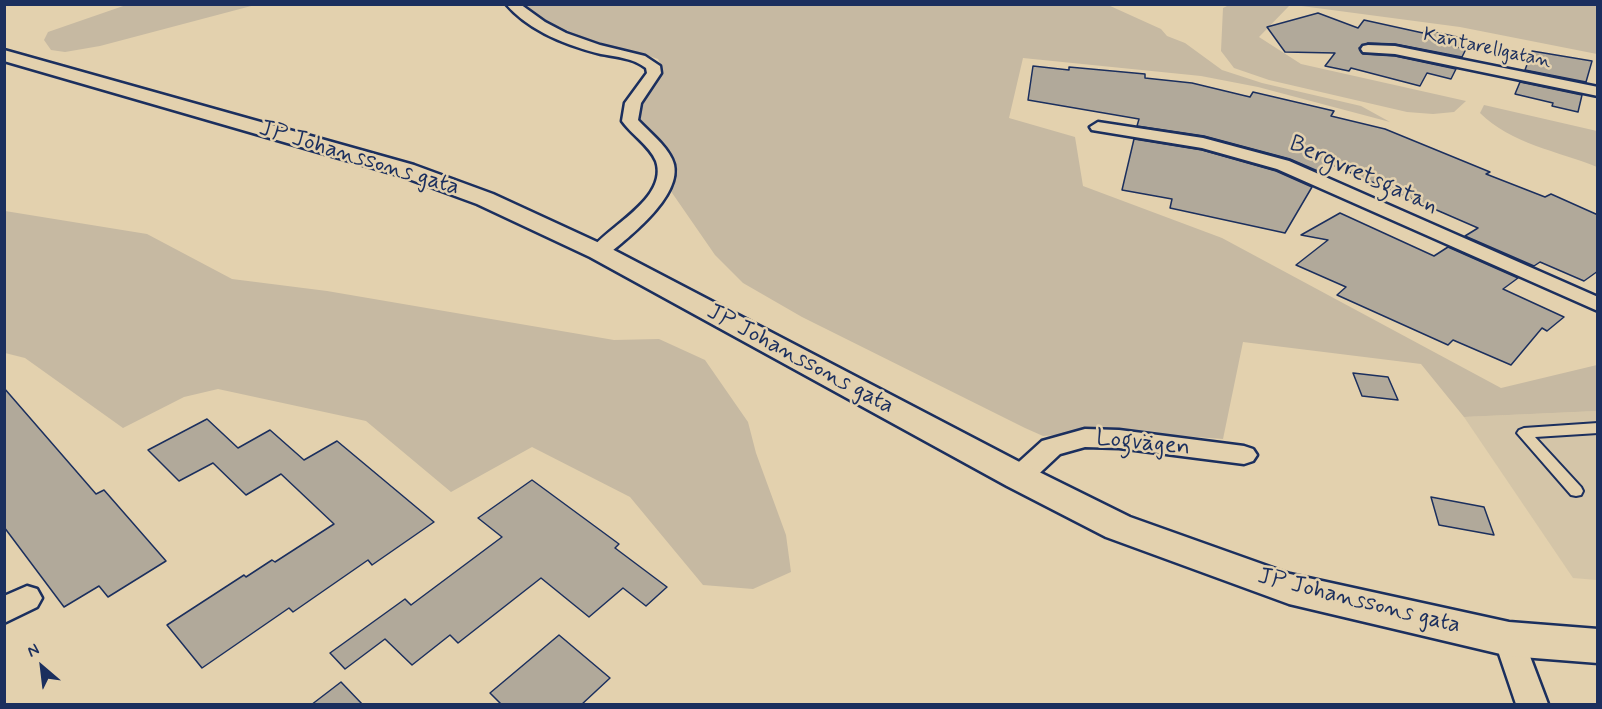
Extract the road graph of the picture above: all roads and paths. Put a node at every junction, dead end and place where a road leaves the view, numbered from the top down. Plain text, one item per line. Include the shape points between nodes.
1 (512, 4) edge
2 (1368, 49) dead end
3 (4, 55) edge
4 (1598, 92) edge
5 (1098, 127) dead end
6 (599, 252) junction
7 (1598, 305) edge
8 (1598, 428) edge
9 (1244, 455) dead end
10 (1019, 477) junction
11 (1576, 491) dead end
12 (1509, 639) junction
13 (1598, 646) edge
14 (1532, 705) edge

1 - 6 street via 545,29 570,40 637,57 653,66 654,73 633,103 630,121 663,160 665,174 654,200
2 - 4 street, Kantarellgatan via 1395,50
3 - 6 street, JP Johanssons gata via 406,170 485,199
5 - 7 street, Bergvretsgatan via 1203,143 1283,165
6 - 10 street, JP Johanssons gata
8 - 11 lane via 1524,433
9 - 10 street, Logvägen via 1086,438 1051,447
10 - 12 street, JP Johanssons gata via 1118,526 1289,589
12 - 13 street, JP Johanssons gata
12 - 14 street

